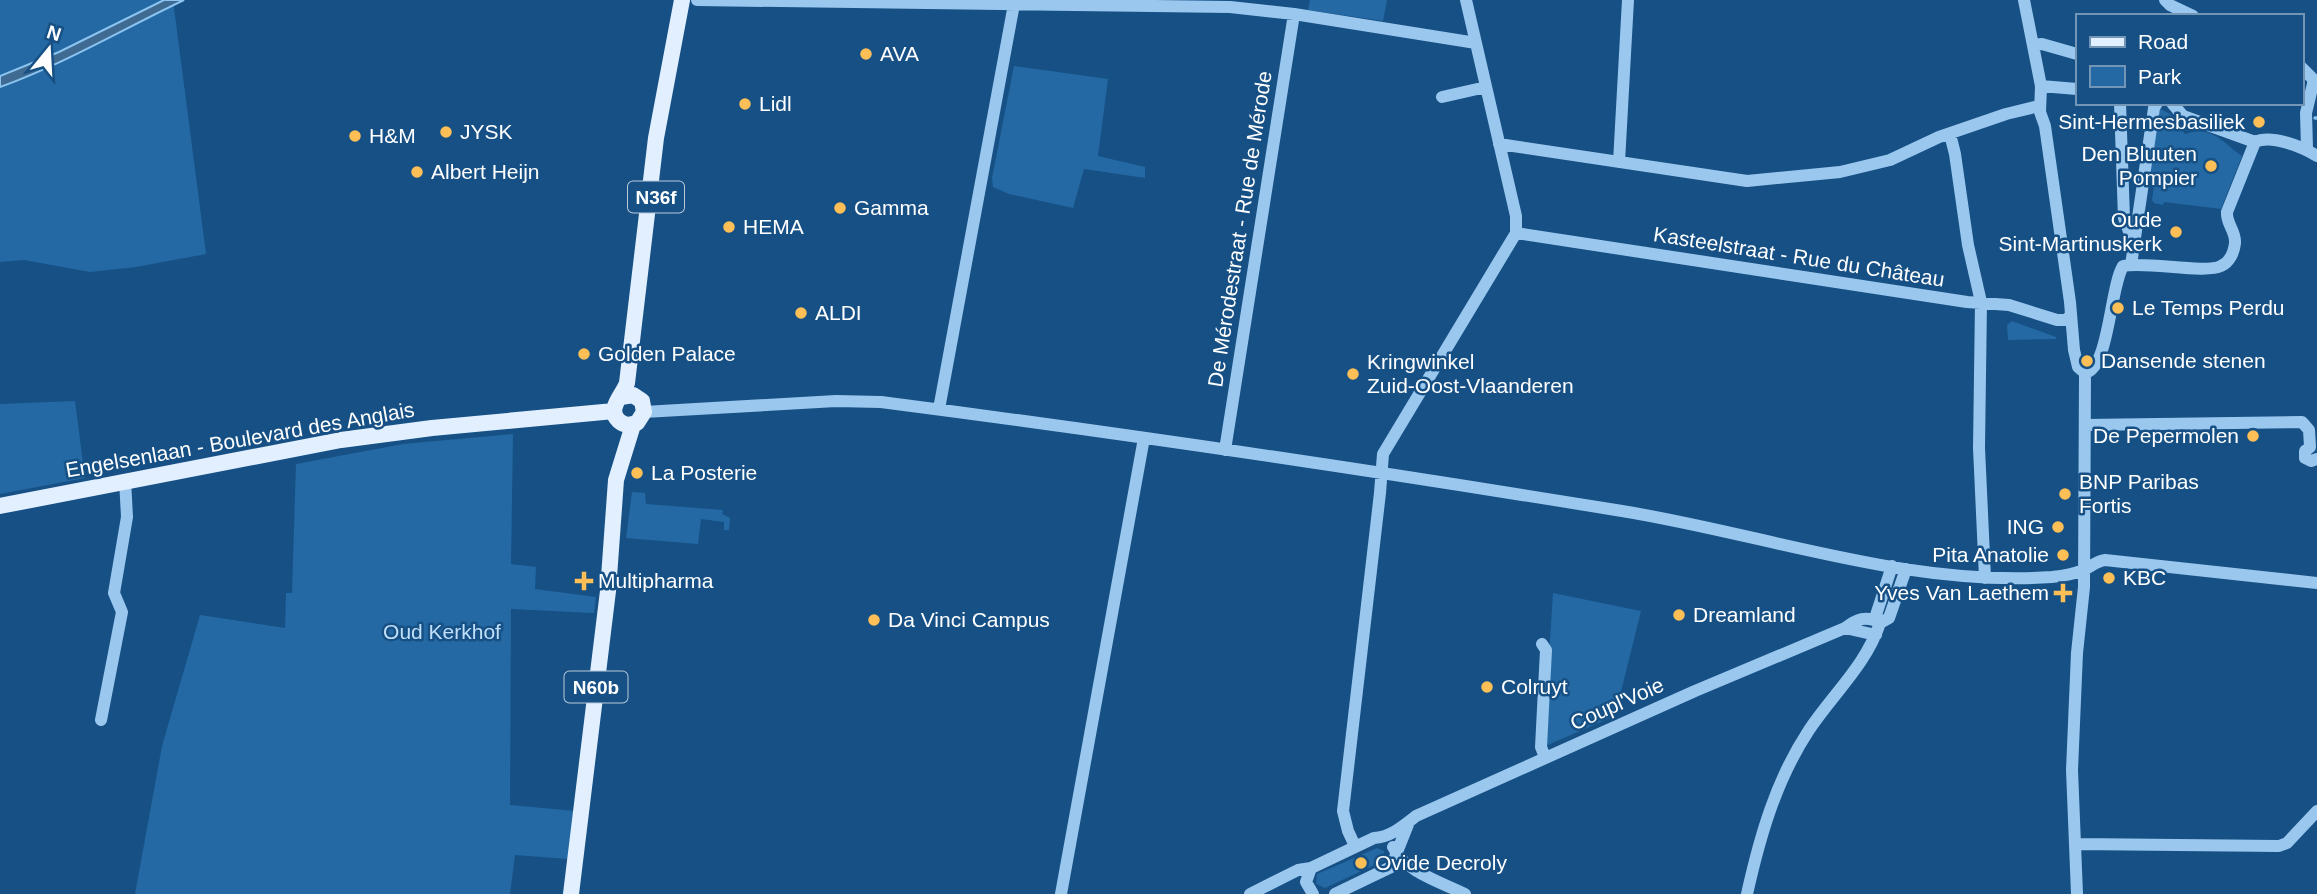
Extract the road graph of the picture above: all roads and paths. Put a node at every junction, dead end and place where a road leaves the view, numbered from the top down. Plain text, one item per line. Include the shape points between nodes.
1 (682, 0) edge
2 (690, 0) edge
3 (697, 0) edge
4 (1466, 0) edge
5 (1628, 0) edge
6 (2024, 0) edge
7 (2165, 0) edge
8 (1014, 4) junction
9 (1294, 14) junction
10 (2189, 14) edge
11 (1476, 43) junction
12 (2033, 45) junction
13 (2076, 54) edge
14 (2315, 78) edge
15 (2041, 86) junction
16 (1486, 87) junction
17 (2076, 89) edge
18 (1442, 97) dead end
19 (2120, 105) edge
20 (2156, 105) edge
21 (2174, 105) edge
22 (2039, 106) junction
23 (1950, 134) junction
24 (2255, 142) junction
25 (1499, 144) junction
26 (2312, 152) edge
27 (1619, 162) junction
28 (1516, 233) junction
29 (2134, 245) junction
30 (2131, 265) junction
31 (1980, 302) junction
32 (2071, 315) junction
33 (2085, 373) junction
34 (939, 409) junction
35 (624, 410) junction
36 (644, 412) joint
37 (2085, 425) junction
38 (1144, 438) junction
39 (2314, 448) edge
40 (1225, 450) junction
41 (2317, 459) edge
42 (1380, 473) junction
43 (125, 480) junction
44 (0, 506) edge
45 (1892, 566) junction
46 (1906, 569) junction
47 (2082, 570) junction
48 (1985, 578) junction
49 (2317, 583) edge
50 (1878, 629) junction
51 (1542, 644) dead end
52 (101, 720) dead end
53 (1545, 757) junction
54 (2317, 811) edge
55 (1409, 822) junction
56 (1381, 838) junction
57 (2076, 844) junction
58 (1355, 846) junction
59 (1396, 853) junction
60 (1311, 868) junction
61 (571, 894) edge
62 (1061, 894) edge
63 (1250, 894) edge
64 (1313, 894) edge
65 (1336, 894) edge
66 (1465, 894) edge
67 (1746, 894) edge
68 (2077, 894) edge

1 - 35 main road, N36f via 656,138
2 - 35 main road, N36f via 664,139 634,381
3 - 8 street
4 - 11 street
5 - 27 street
6 - 12 street
7 - 10 street
8 - 9 street via 1230,7
8 - 34 street
9 - 11 street
9 - 40 street, De Mérodestraat - Rue de Mérode
11 - 16 street
12 - 13 street
12 - 15 street
14 - 26 street via 2306,113
15 - 17 street
15 - 22 street
16 - 18 street
16 - 25 street
19 - 29 street via 2123,218
20 - 29 street
21 - 24 street via 2183,116
22 - 23 street
22 - 32 street
23 - 27 street via 1890,160 1840,172 1747,181
23 - 31 street
24 - 26 street via 2266,139
24 - 30 street via 2227,211 2235,242 2227,262 2214,268
25 - 27 street
25 - 28 street
28 - 31 street, Kasteelstraat - Rue du Château
28 - 42 street via 1383,454
29 - 30 street
30 - 33 street via 2121,269 2102,354 2093,370
31 - 32 street, Kasteelstraat - Rue du Château via 2009,305 2057,320
31 - 48 street via 1979,448
32 - 33 street via 2077,363
33 - 37 street
34 - 36 street via 836,401
34 - 38 street
35 - 36 main road via 643,405
35 - 43 main road, Engelsenlaan - Boulevard des Anglais via 341,440
35 - 61 main road, N60b via 608,591
37 - 39 street via 2297,421 2308,425
37 - 47 street
38 - 40 street
38 - 62 street
39 - 41 street via 2305,451 2305,458
40 - 42 street
42 - 45 street via 1677,520
42 - 58 street via 1343,811
43 - 44 main road, Engelsenlaan - Boulevard des Anglais
43 - 52 street via 127,517 114,593 122,612
45 - 46 street
45 - 50 street via 1876,615
46 - 48 street
46 - 50 street via 1889,618
47 - 48 street via 2052,577
47 - 49 street via 2105,560
47 - 57 street via 2072,771
50 - 53 street, Coupl'Voie via 1844,628
50 - 67 street via 1867,653 1786,769
51 - 53 street via 1546,650 1541,747
53 - 55 street, Coupl'Voie
54 - 57 street via 2279,846
55 - 56 street, Coupl'Voie
55 - 59 street
56 - 58 street, Coupl'Voie
56 - 59 street
57 - 68 street
58 - 60 street, Coupl'Voie
59 - 65 street via 1387,870
59 - 66 street via 1414,869
60 - 63 street, Coupl'Voie
60 - 64 street via 1306,882

